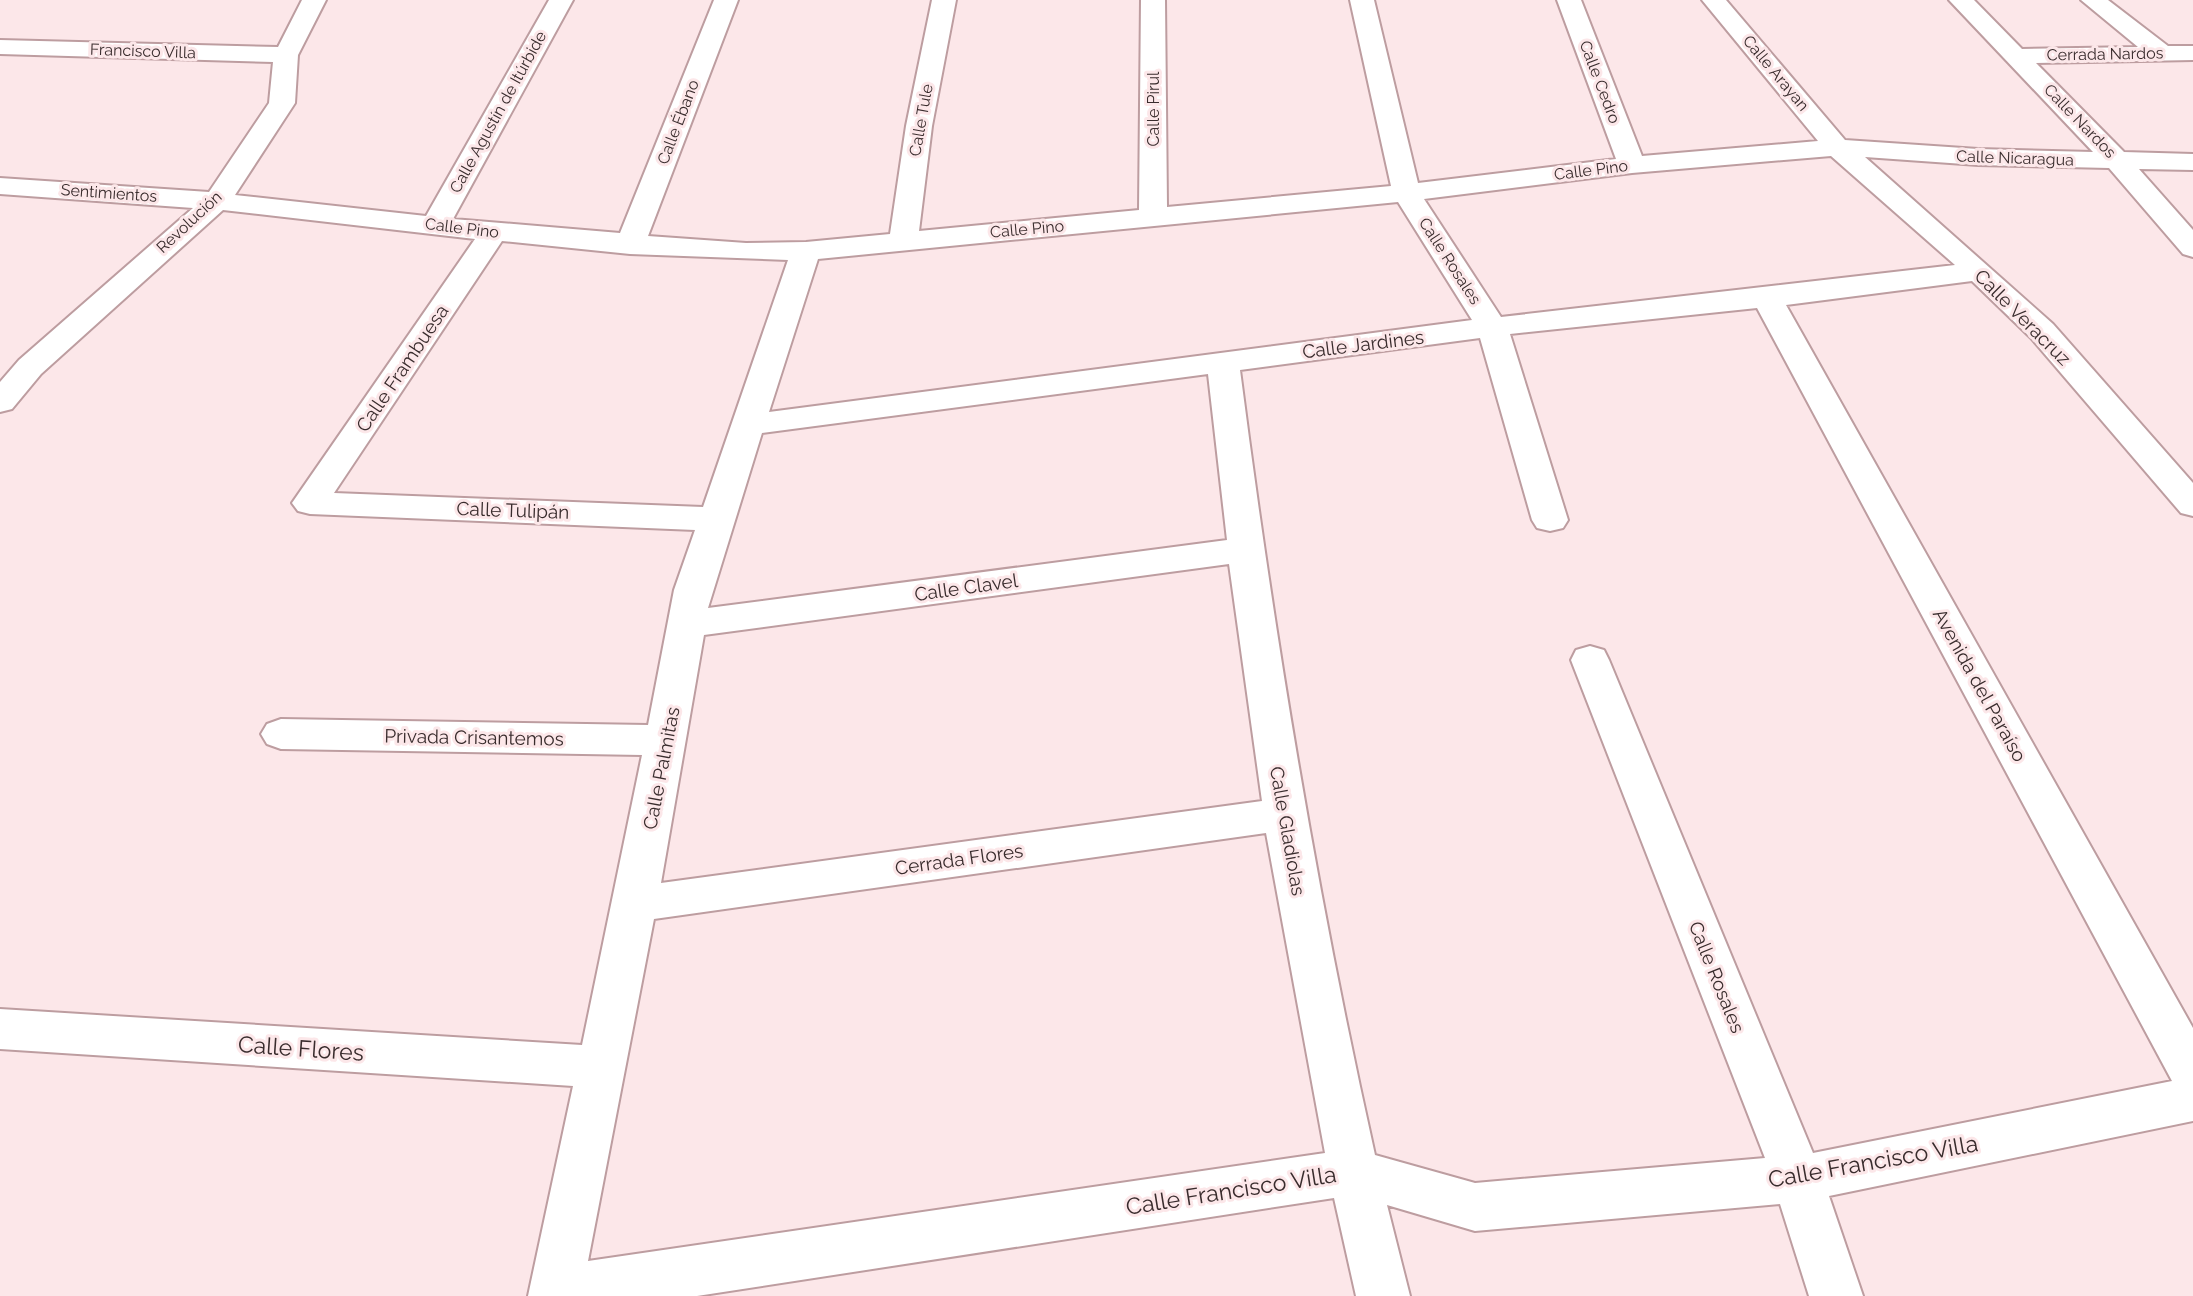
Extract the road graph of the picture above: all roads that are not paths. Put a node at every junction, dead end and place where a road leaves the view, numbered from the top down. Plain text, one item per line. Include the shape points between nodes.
1 (314, 0) edge
2 (561, 0) edge
3 (726, 0) edge
4 (944, 0) edge
5 (1153, 0) edge
6 (1362, 0) edge
7 (1569, 0) edge
8 (1714, 0) edge
9 (1961, 0) edge
10 (2093, 0) edge
11 (0, 47) edge
12 (2162, 53) junction
13 (2193, 53) edge
14 (286, 55) junction
15 (2017, 56) junction
16 (1837, 147) junction
17 (2118, 162) junction
18 (2193, 162) edge
19 (1632, 165) junction
20 (0, 186) edge
21 (1406, 192) junction
22 (217, 201) junction
23 (1153, 217) junction
24 (436, 225) junction
25 (494, 232) junction
26 (903, 241) junction
27 (630, 245) junction
28 (2193, 248) edge
29 (806, 251) junction
30 (1979, 271) junction
31 (1768, 298) junction
32 (1492, 327) junction
33 (1223, 362) junction
34 (15, 365) edge
35 (0, 402) edge
36 (748, 425) junction
37 (310, 503) joint
38 (2193, 505) edge
39 (716, 519) junction
40 (1550, 520) dead end
41 (1244, 550) junction
42 (688, 624) junction
43 (1590, 660) dead end
44 (281, 734) dead end
45 (666, 740) junction
46 (1284, 814) junction
47 (635, 904) junction
48 (0, 1029) edge
49 (601, 1067) junction
50 (2193, 1073) edge
51 (2193, 1099) edge
52 (1352, 1172) junction
53 (1798, 1179) junction
54 (555, 1294) edge
55 (1383, 1296) edge
56 (1836, 1296) edge

1 - 14 street, Revolución
2 - 24 street, Calle Agustín de Itúrbide
3 - 27 street, Calle Ébano
4 - 26 street, Calle Tule via 919,126
5 - 23 street, Calle Pirul
6 - 21 street, Calle Rosales
7 - 19 street, Calle Cedro
8 - 16 street, Calle Arayan
9 - 15 street, Calle Nardos
10 - 12 street
11 - 14 street, Francisco Villa
12 - 13 street, Cerrada Nardos
12 - 15 street, Cerrada Nardos
14 - 22 street, Revolución via 282,103
15 - 17 street, Calle Nardos
16 - 17 street, Calle Nicaragua
16 - 19 street, Calle Pino
16 - 30 street, Calle Veracruz
17 - 18 street, Calle Nicaragua
17 - 28 street, Calle Nardos
19 - 21 street, Calle Pino
20 - 22 street, Sentimientos
21 - 23 street, Calle Pino
21 - 32 street, Calle Rosales
22 - 24 street, Calle Pino
22 - 34 street, Revolución
23 - 26 street, Calle Pino
24 - 25 street, Calle Pino
25 - 27 street, Calle Pino
25 - 37 street, Calle Frambuesa
26 - 29 street, Calle Pino
27 - 29 street, Calle Pino
29 - 36 street, Calle Palmitas
30 - 31 street, Calle Jardines
30 - 38 street, Calle Veracruz via 2042,331
31 - 32 street, Calle Jardines
31 - 50 street, Avenida del Paraíso
32 - 33 street, Calle Jardines
32 - 40 street, Calle Rosales
33 - 36 street, Calle Jardines
33 - 41 street, Calle Gladiolas
34 - 35 street, Revolución
36 - 39 street, Calle Palmitas
37 - 39 street, Calle Tulipán
39 - 42 street, Calle Palmitas via 693,590
41 - 42 street, Calle Clavel
41 - 46 street, Calle Gladiolas
42 - 45 street, Calle Palmitas
43 - 53 street, Calle Rosales
44 - 45 street, Privada Crisantemos
45 - 47 street, Calle Palmitas
46 - 47 street, Cerrada Flores
46 - 52 street, Calle Gladiolas
47 - 49 street, Calle Palmitas
48 - 49 street, Calle Flores
49 - 54 street, Calle Palmitas
51 - 53 street, Calle Francisco Villa
52 - 53 street, Calle Francisco Villa via 1475,1207
52 - 54 street, Calle Francisco Villa
52 - 55 street, Calle Gladiolas
53 - 56 street, Calle Rosales

